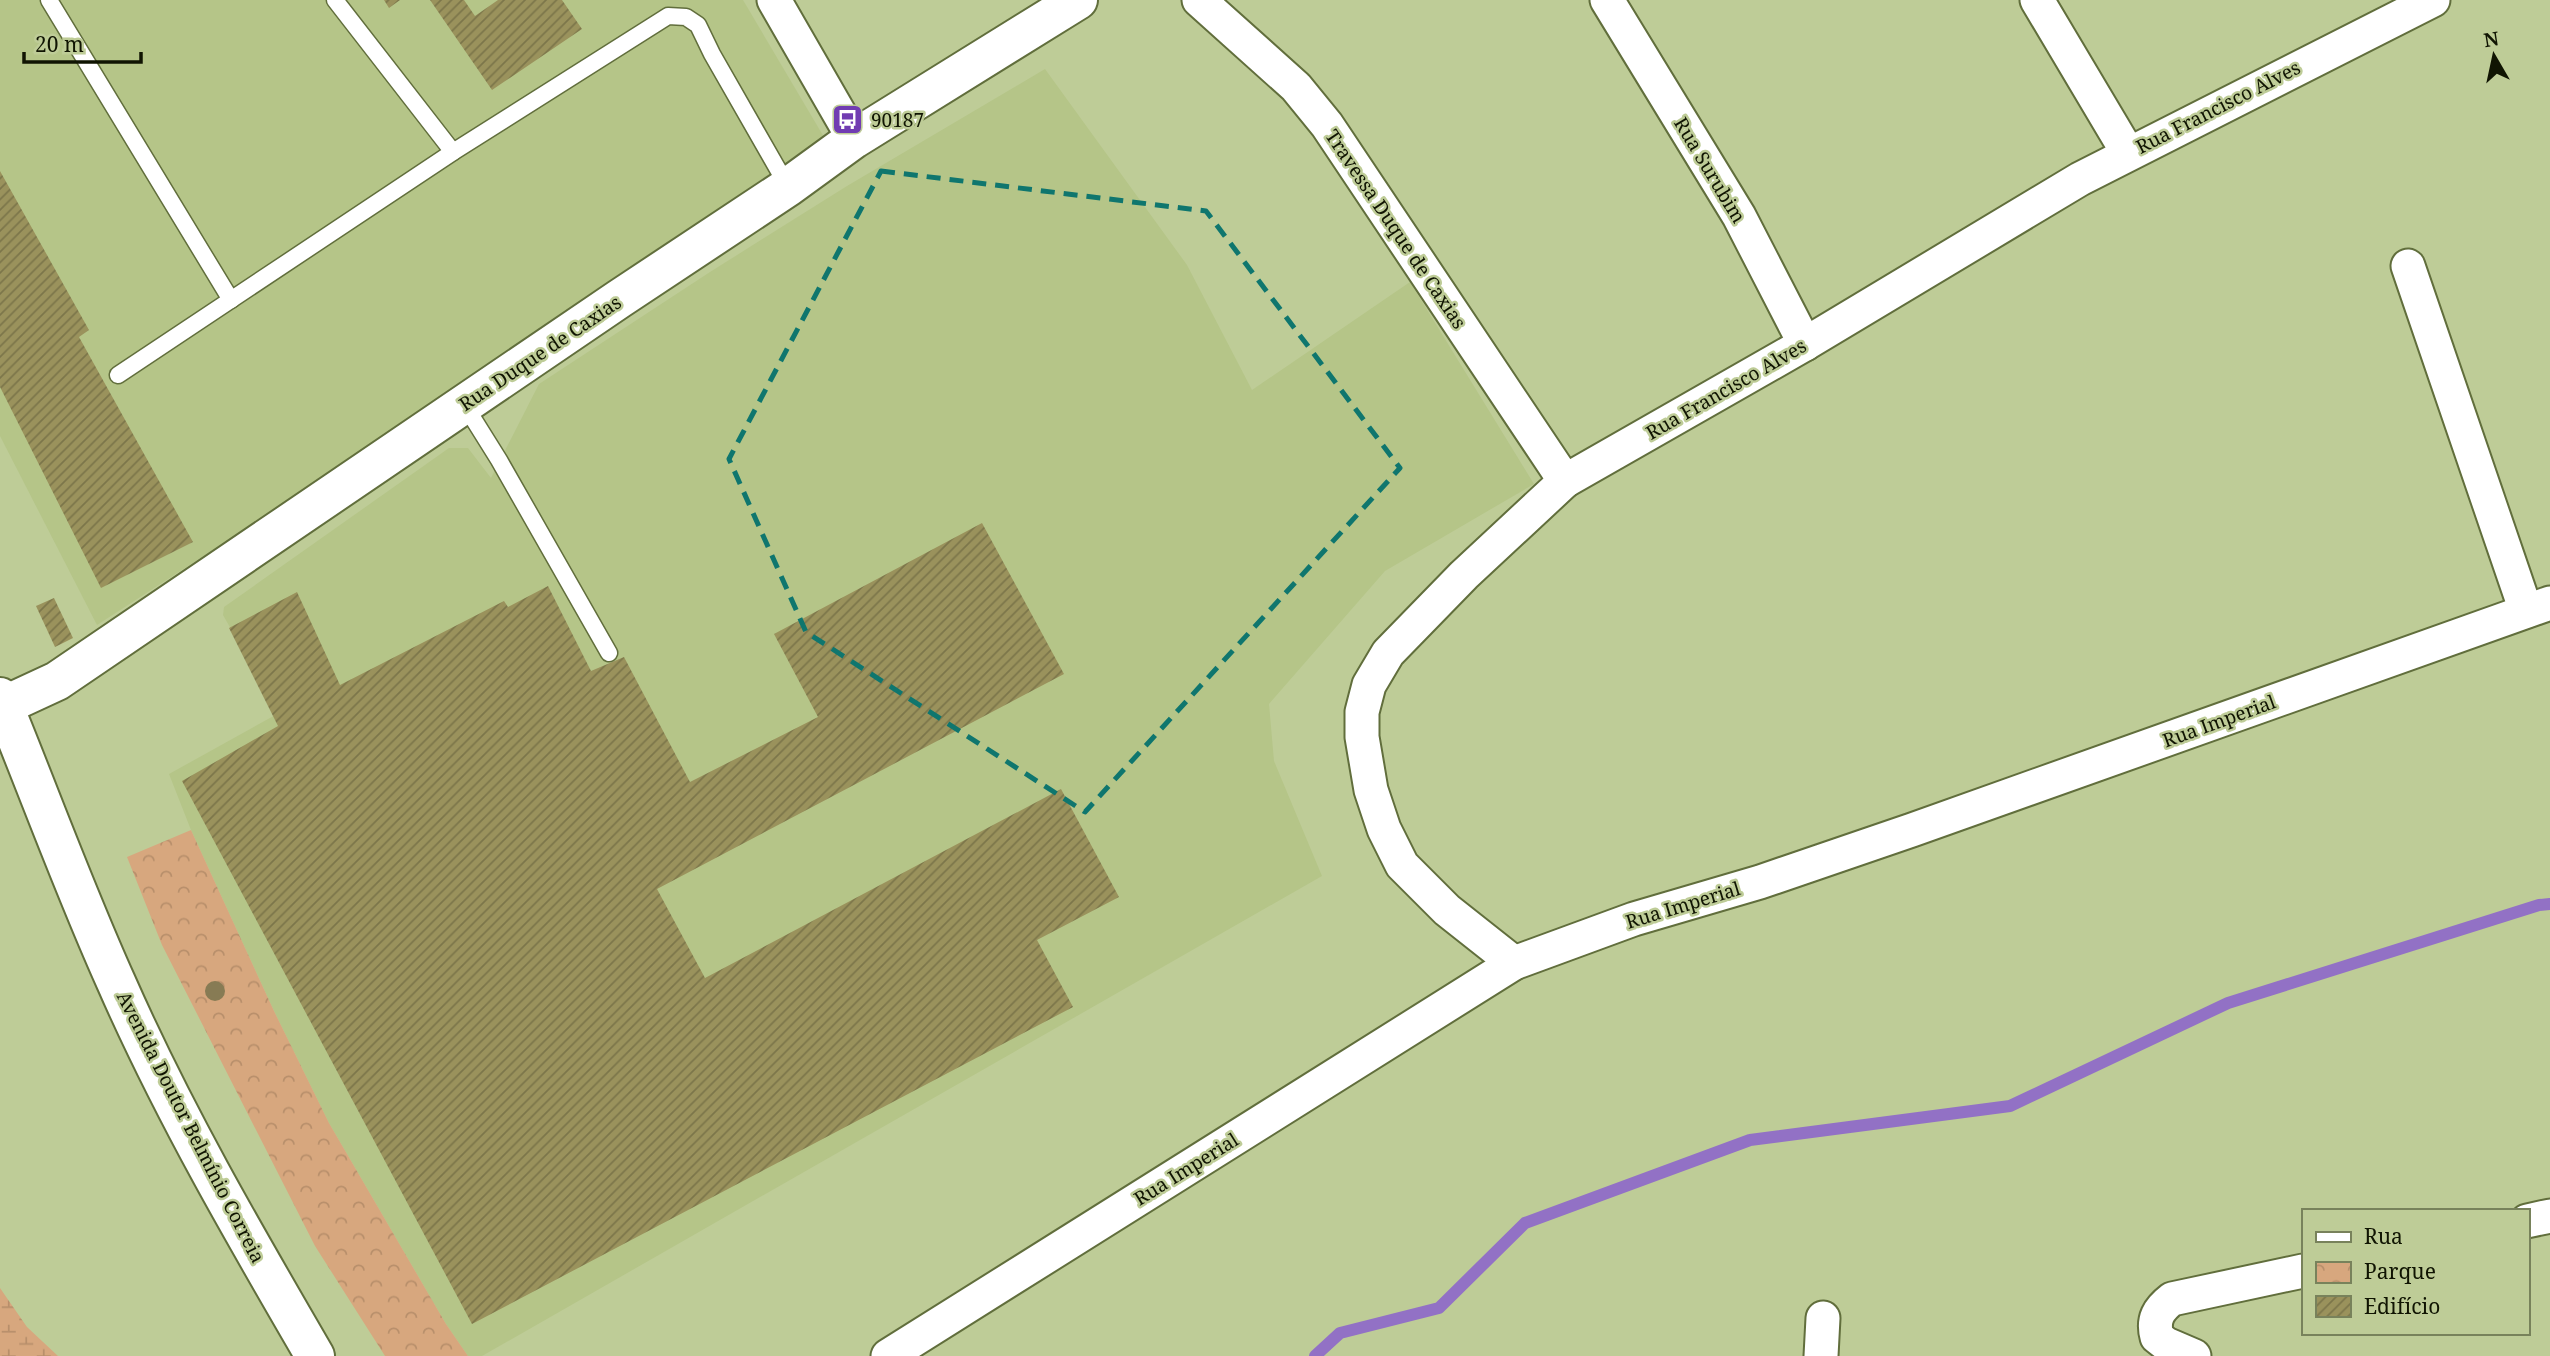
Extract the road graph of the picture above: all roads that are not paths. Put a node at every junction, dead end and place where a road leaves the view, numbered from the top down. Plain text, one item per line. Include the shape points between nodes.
1 (49, 0) edge
2 (335, 0) edge
3 (774, 0) edge
4 (1077, 0) edge
5 (1199, 0) edge
6 (1607, 0) edge
7 (2037, 0) edge
8 (2432, 0) edge
9 (854, 139) junction
10 (453, 152) junction
11 (2128, 153) junction
12 (788, 187) junction
13 (2408, 266) dead end
14 (231, 300) junction
15 (1805, 344) junction
16 (118, 375) dead end
17 (464, 404) junction
18 (1564, 481) junction
19 (2538, 607) edge
20 (609, 653) dead end
21 (2, 701) edge
22 (1514, 963) junction
23 (2550, 1216) edge
24 (2529, 1221) edge
25 (2302, 1271) edge
26 (1823, 1318) dead end
27 (315, 1356) edge
28 (888, 1356) edge
29 (1821, 1356) edge
30 (2194, 1356) edge

1 - 14 lane
2 - 10 lane
3 - 9 street
4 - 9 street, Rua Duque de Caxias
5 - 18 street, Travessa Duque de Caxias via 1296,87 1326,125
6 - 15 street, Rua Surubim via 1739,216
7 - 11 street
8 - 11 street, Rua Francisco Alves
9 - 12 street, Rua Duque de Caxias
10 - 12 lane via 668,16 686,17 698,25
10 - 14 lane
11 - 15 street, Rua Francisco Alves
12 - 17 street, Rua Duque de Caxias
13 - 19 street
14 - 16 lane
15 - 18 street, Rua Francisco Alves
17 - 20 lane
17 - 21 street, Rua Duque de Caxias via 57,681
18 - 22 street, Rua Francisco Alves via 1388,653 1368,685 1362,712 1371,790 1402,865 1447,910
19 - 22 street, Rua Imperial via 1912,830 1634,919
21 - 27 street, Avenida Doutor Belmínio Correia via 116,982 159,1074
22 - 28 street, Rua Imperial
23 - 24 street
25 - 30 street via 2203,1291 2164,1305 2155,1320 2157,1337
26 - 29 street

